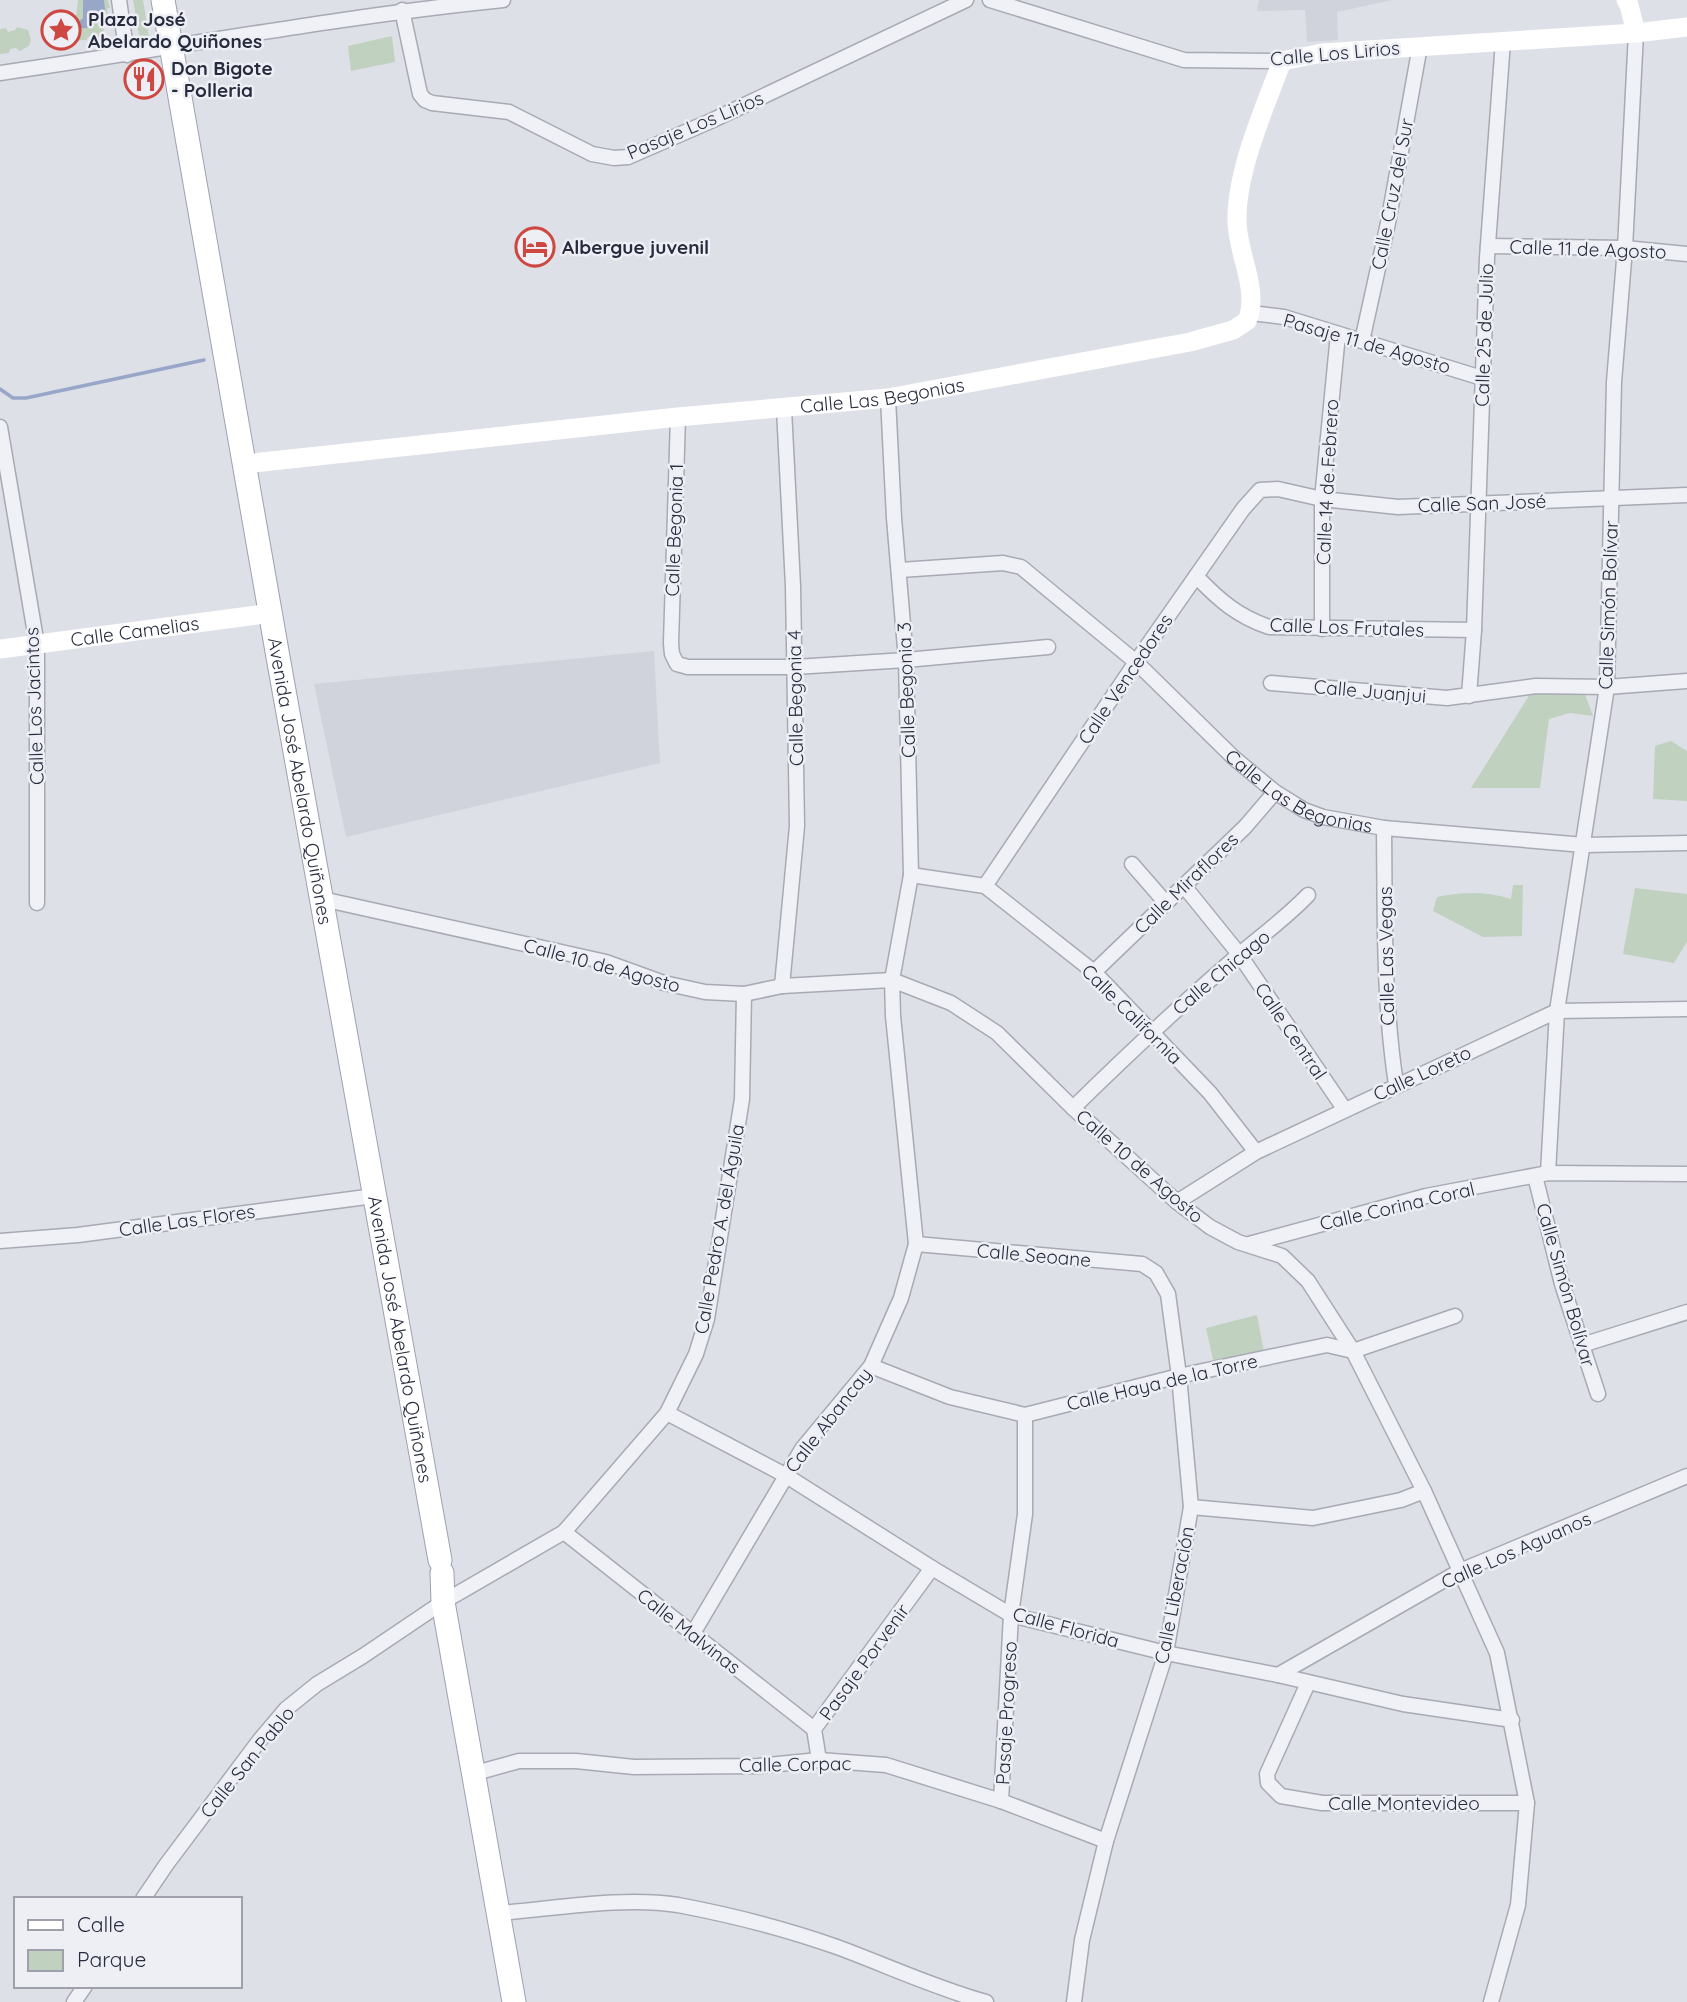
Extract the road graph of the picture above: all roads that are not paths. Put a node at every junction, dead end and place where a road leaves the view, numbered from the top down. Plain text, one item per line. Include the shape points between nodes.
1 (120, 0) edge
2 (163, 0) edge
3 (503, 0) edge
4 (966, 0) edge
5 (990, 0) edge
6 (1626, 0) edge
7 (401, 10) junction
8 (1687, 27) edge
9 (1636, 33) junction
10 (1503, 41) junction
11 (173, 45) junction
12 (1420, 46) junction
13 (127, 55) junction
14 (1282, 61) junction
15 (0, 73) edge
16 (1488, 246) junction
17 (1625, 248) junction
18 (1687, 254) edge
19 (1251, 313) junction
20 (1338, 334) junction
21 (1362, 341) junction
22 (1482, 378) junction
23 (888, 398) junction
24 (784, 409) junction
25 (678, 417) junction
26 (0, 427) edge
27 (2, 448) edge
28 (244, 464) junction
29 (1278, 489) joint
30 (1687, 495) edge
31 (1322, 499) junction
32 (1612, 499) junction
33 (1479, 505) junction
34 (900, 570) junction
35 (1196, 576) junction
36 (272, 613) junction
37 (1322, 629) junction
38 (1474, 630) junction
39 (37, 645) junction
40 (1048, 647) dead end
41 (0, 649) edge
42 (906, 660) junction
43 (1136, 662) junction
44 (795, 667) junction
45 (1687, 681) edge
46 (1271, 683) dead end
47 (1607, 687) junction
48 (1469, 696) junction
49 (1275, 792) junction
50 (1384, 828) junction
51 (1687, 842) edge
52 (1584, 845) junction
53 (1132, 864) dead end
54 (911, 875) junction
55 (985, 886) junction
56 (1184, 886) junction
57 (1308, 895) dead end
58 (322, 899) junction
59 (1165, 902) junction
60 (37, 903) dead end
61 (1239, 954) junction
62 (1094, 972) junction
63 (892, 980) junction
64 (782, 986) junction
65 (744, 994) junction
66 (1687, 1009) edge
67 (1557, 1010) junction
68 (1150, 1032) junction
69 (1396, 1084) junction
70 (1073, 1108) junction
71 (1345, 1110) junction
72 (1256, 1152) junction
73 (1542, 1174) junction
74 (1687, 1174) edge
75 (374, 1196) junction
76 (1177, 1202) junction
77 (0, 1241) edge
78 (916, 1244) junction
79 (1247, 1244) junction
80 (1150, 1268) joint
81 (1687, 1312) edge
82 (1455, 1316) dead end
83 (1582, 1345) junction
84 (1353, 1351) junction
85 (871, 1366) junction
86 (1178, 1376) junction
87 (1598, 1394) dead end
88 (667, 1413) junction
89 (1025, 1415) junction
90 (785, 1475) junction
91 (1687, 1476) edge
92 (1424, 1491) junction
93 (1191, 1507) junction
94 (564, 1532) junction
95 (932, 1569) junction
96 (1460, 1571) junction
97 (443, 1602) junction
98 (1011, 1615) junction
99 (692, 1635) junction
100 (1166, 1653) junction
101 (1278, 1675) junction
102 (1308, 1683) junction
103 (1511, 1720) junction
104 (814, 1730) junction
105 (819, 1760) junction
106 (472, 1774) junction
107 (1001, 1801) junction
108 (1528, 1803) junction
109 (1106, 1841) junction
110 (144, 1897) edge
111 (498, 1913) junction
112 (514, 2002) edge
113 (986, 2002) edge
114 (1074, 2002) edge
115 (1491, 2002) edge

1 - 13 street
2 - 11 main road, Avenida José Abelardo Quiñones
3 - 7 street
4 - 7 street, Pasaje Los Lirios via 713,120 628,157 614,158 592,154 509,112 425,100
5 - 14 street, Calle Los Lirios via 1184,60
6 - 9 street
7 - 11 street
8 - 9 street, Calle Los Lirios
9 - 10 street, Calle Los Lirios
9 - 17 street, Calle Simón Bolívar
10 - 12 street, Calle Los Lirios
10 - 16 street, Calle 25 de Julio
11 - 13 street
11 - 28 main road, Avenida José Abelardo Quiñones
12 - 14 street, Calle Los Lirios via 1322,53
12 - 21 street, Calle Cruz del Sur
13 - 15 street
14 - 19 street via 1240,189 1236,222
16 - 17 street, Calle 11 de Agosto
16 - 22 street, Calle 25 de Julio
17 - 18 street, Calle 11 de Agosto
17 - 32 street, Calle Simón Bolívar via 1614,382
19 - 20 street, Pasaje 11 de Agosto via 1284,317
19 - 23 street, Calle Las Begonias via 1240,327 1190,342
20 - 21 street, Pasaje 11 de Agosto
20 - 31 street, Calle 14 de Febrero
21 - 22 street, Pasaje 11 de Agosto
22 - 33 street, Calle 25 de Julio
23 - 24 street, Calle Las Begonias
23 - 34 street, Calle Begonia 3
24 - 25 street, Calle Las Begonias
24 - 44 street, Calle Begonia 4
25 - 28 street, Calle Las Begonias
25 - 44 street, Calle Begonia 1 via 674,660 688,667
26 - 27 street, Calle Los Jacintos
27 - 39 street, Calle Los Jacintos
28 - 36 main road, Avenida José Abelardo Quiñones
29 - 31 street, Calle San José
29 - 35 street, Calle Vencedores via 1254,495
30 - 32 street, Calle San José
31 - 33 street, Calle San José via 1398,507
31 - 37 street, Calle 14 de Febrero
32 - 33 street, Calle San José
32 - 47 street, Calle Simón Bolívar
33 - 38 street, Calle 25 de Julio
34 - 42 street, Calle Begonia 3
34 - 43 street, Calle Las Begonias via 1013,563
35 - 37 street, Calle Los Frutales via 1245,619 1269,627
35 - 43 street, Calle Vencedores
36 - 39 street, Calle Camelias
36 - 58 main road, Avenida José Abelardo Quiñones
37 - 38 street, Calle Los Frutales
38 - 48 street, Calle 25 de Julio
39 - 41 street, Calle Camelias
39 - 60 street, Calle Los Jacintos
40 - 42 street
42 - 44 street
42 - 54 street, Calle Begonia 3
43 - 49 street, Calle Las Begonias
43 - 55 street, Calle Vencedores
44 - 64 street, Calle Begonia 4 via 797,826
45 - 47 street
46 - 48 street, Calle Juanjui
47 - 48 street via 1536,686
47 - 52 street, Calle Simón Bolívar
49 - 50 street, Calle Las Begonias via 1323,817
49 - 56 street, Calle Miraflores
50 - 52 street, Calle Las Begonias
50 - 69 street, Calle Las Vegas via 1385,989
51 - 52 street, Calle Las Begonias
52 - 67 street, Calle Simón Bolívar
53 - 59 street
54 - 55 street, Calle California
54 - 63 street, Calle Begonia 3
55 - 62 street, Calle California
56 - 59 street, Calle Miraflores
56 - 61 street, Calle Central
57 - 61 street, Calle Chicago via 1287,918
58 - 65 street, Calle 10 de Agosto via 606,962 705,992
58 - 75 main road, Avenida José Abelardo Quiñones
59 - 62 street, Calle Miraflores
61 - 68 street, Calle Chicago
61 - 71 street, Calle Central
62 - 68 street, Calle California
63 - 64 street, Calle 10 de Agosto
63 - 70 street, Calle 10 de Agosto via 951,1003 997,1033
63 - 78 street, Calle Abancay
64 - 65 street, Calle 10 de Agosto
65 - 88 street, Calle Pedro A. del Águila via 742,1100 707,1319 696,1354
66 - 67 street, Calle Loreto
67 - 69 street, Calle Loreto
67 - 73 street, Calle Simón Bolívar
68 - 70 street, Calle Chicago
68 - 72 street, Calle California via 1210,1093
69 - 71 street, Calle Loreto
70 - 76 street, Calle 10 de Agosto
71 - 72 street, Calle Loreto
72 - 76 street, Calle Loreto
73 - 74 street, Calle Corina Coral
73 - 79 street, Calle Corina Coral via 1426,1196
73 - 83 street, Calle Simón Bolívar via 1562,1284
75 - 77 street, Calle Las Flores
75 - 97 main road, Avenida José Abelardo Quiñones via 441,1566
76 - 79 street, Calle 10 de Agosto via 1210,1227
78 - 80 street, Calle Seoane
78 - 85 street, Calle Abancay via 901,1298
79 - 84 street, Calle 10 de Agosto via 1283,1256 1308,1281
80 - 86 street, Calle Liberación via 1167,1294
81 - 83 street
82 - 84 street, Calle Haya de la Torre
83 - 87 street, Calle Simón Bolívar
84 - 86 street, Calle Haya de la Torre via 1326,1345
84 - 92 street, Calle 10 de Agosto
85 - 89 street, Calle Haya de la Torre via 950,1397
85 - 90 street, Calle Abancay
86 - 89 street, Calle Haya de la Torre
86 - 93 street, Calle Liberación
88 - 90 street, Calle Florida
88 - 94 street, Calle Pedro A. del Águila
89 - 98 street, Pasaje Progreso via 1026,1514
90 - 95 street, Calle Florida
90 - 99 street, Calle Abancay
91 - 96 street, Calle Los Aguanos
92 - 93 street via 1313,1518
92 - 96 street, Calle 10 de Agosto
93 - 100 street, Calle Liberación
94 - 97 street, Calle Pedro A. del Águila
94 - 99 street, Calle Malvinas
95 - 98 street, Calle Florida
95 - 104 street, Pasaje Porvenir
96 - 101 street, Calle Los Aguanos
96 - 103 street, Calle 10 de Agosto via 1497,1653
97 - 106 main road, Avenida José Abelardo Quiñones
97 - 110 street, Calle San Pablo via 286,1709
98 - 100 street, Calle Florida
98 - 107 street, Pasaje Progreso
99 - 104 street, Calle Malvinas
100 - 101 street, Calle Florida
100 - 109 street, Calle Liberación
101 - 102 street, Calle Florida
102 - 103 street, Calle Florida via 1403,1704
102 - 108 street, Calle Montevideo via 1267,1774 1268,1783 1281,1796 1322,1803
103 - 108 street, Calle 10 de Agosto
104 - 105 street, Pasaje Porvenir
105 - 106 street, Calle Corpac via 758,1766 634,1767 519,1762
105 - 107 street, Calle Corpac via 886,1765
106 - 111 main road, Avenida José Abelardo Quiñones
107 - 109 street, Calle Corpac
108 - 115 street, Calle 10 de Agosto via 1518,1905
109 - 114 street, Calle Liberación via 1082,1940
111 - 112 main road, Avenida José Abelardo Quiñones
111 - 113 street via 633,1902 676,1905 775,1928

